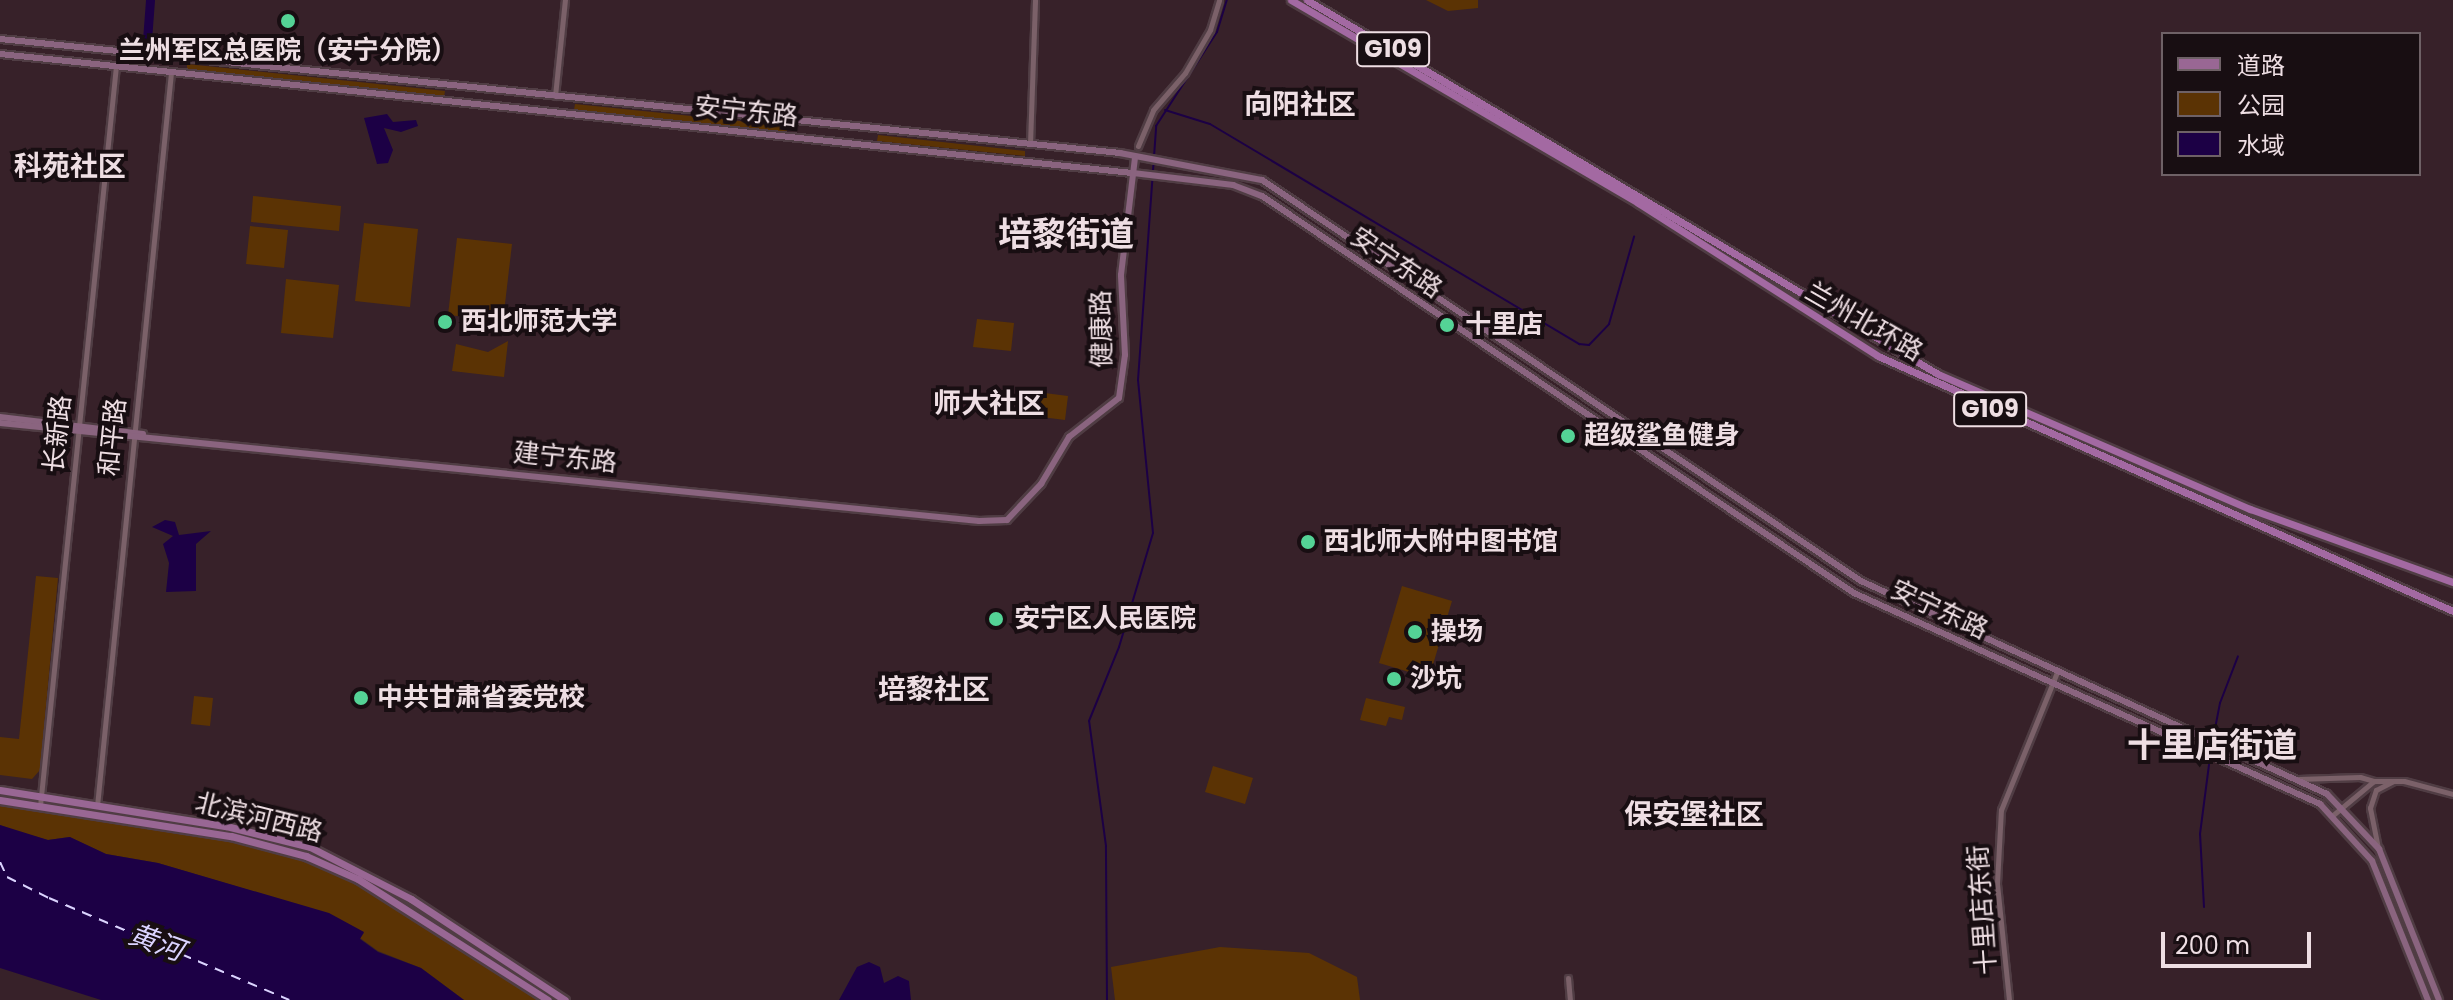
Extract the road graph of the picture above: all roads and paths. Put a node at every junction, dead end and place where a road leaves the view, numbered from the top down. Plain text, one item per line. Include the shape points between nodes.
1 (565, 0) edge
2 (1035, 0) edge
3 (1219, 0) edge
4 (1291, 0) edge
5 (1304, 3) edge
6 (0, 39) edge
7 (0, 54) edge
8 (116, 66) junction
9 (309, 71) junction
10 (171, 73) junction
11 (308, 87) junction
12 (555, 97) junction
13 (1030, 144) junction
14 (1138, 146) dead end
15 (1135, 158) junction
16 (1133, 173) junction
17 (0, 420) edge
18 (79, 428) junction
19 (133, 433) junction
20 (979, 521) joint
21 (2453, 582) edge
22 (2453, 611) edge
23 (2057, 672) junction
24 (2052, 684) junction
25 (2298, 779) junction
26 (2395, 780) junction
27 (2374, 781) junction
28 (0, 790) edge
29 (2453, 794) edge
30 (41, 797) junction
31 (0, 800) edge
32 (2340, 804) junction
33 (40, 806) junction
34 (97, 806) junction
35 (2333, 815) junction
36 (2379, 849) junction
37 (1568, 978) dead end
38 (548, 1000) edge
39 (565, 1000) edge
40 (1570, 1000) edge
41 (2009, 1000) edge
42 (2428, 1000) edge
43 (2439, 1000) edge

1 - 12 street
2 - 13 street
3 - 14 street via 1210,30 1185,73 1153,110
4 - 5 highway, 兰州北环路 / G109
5 - 21 highway, 兰州北环路 / G109 via 1478,98 1938,374 2347,546
5 - 22 highway, 兰州北环路 / G109 via 1681,229 1851,342 1946,391
6 - 9 main road, 安宁东路
7 - 8 main road, 安宁东路
8 - 10 main road, 安宁东路
8 - 18 street, 长新路
9 - 11 main road
9 - 12 main road, 安宁东路
10 - 11 main road, 安宁东路
10 - 19 street, 和平路
11 - 16 main road, 安宁东路
12 - 13 main road, 安宁东路
13 - 15 main road, 安宁东路
15 - 16 main road, 健康路
15 - 23 main road, 安宁东路 via 1262,180 1861,581
16 - 20 main road, 健康路 via 1121,275 1125,355 1119,398 1057,451 1041,484 1015,515
16 - 24 main road, 安宁东路 via 1233,185 1262,196 1854,593
17 - 18 main road, 建宁东路
18 - 19 main road, 建宁东路
18 - 30 street, 长新路
19 - 20 main road, 建宁东路
19 - 34 street, 和平路
23 - 24 street, 十里店东街
23 - 25 main road, 安宁东路
24 - 35 main road, 安宁东路 via 2291,787
24 - 41 street, 十里店东街 via 2010,778 1998,829 1997,883
25 - 27 street
25 - 32 main road, 安宁东路
26 - 27 street
26 - 29 street
26 - 36 street via 2373,795 2371,825
27 - 32 street
28 - 30 main road, 北滨河西路
30 - 33 street, 长新路
30 - 34 main road, 北滨河西路
31 - 33 main road, 北滨河西路
32 - 35 street
32 - 36 main road, 安宁东路
33 - 38 main road, 北滨河西路 via 231,836 306,856 358,879
34 - 39 main road, 北滨河西路 via 226,826 310,847 411,899
35 - 42 main road, 安宁东路 via 2377,871
36 - 43 main road, 安宁东路
37 - 40 street

